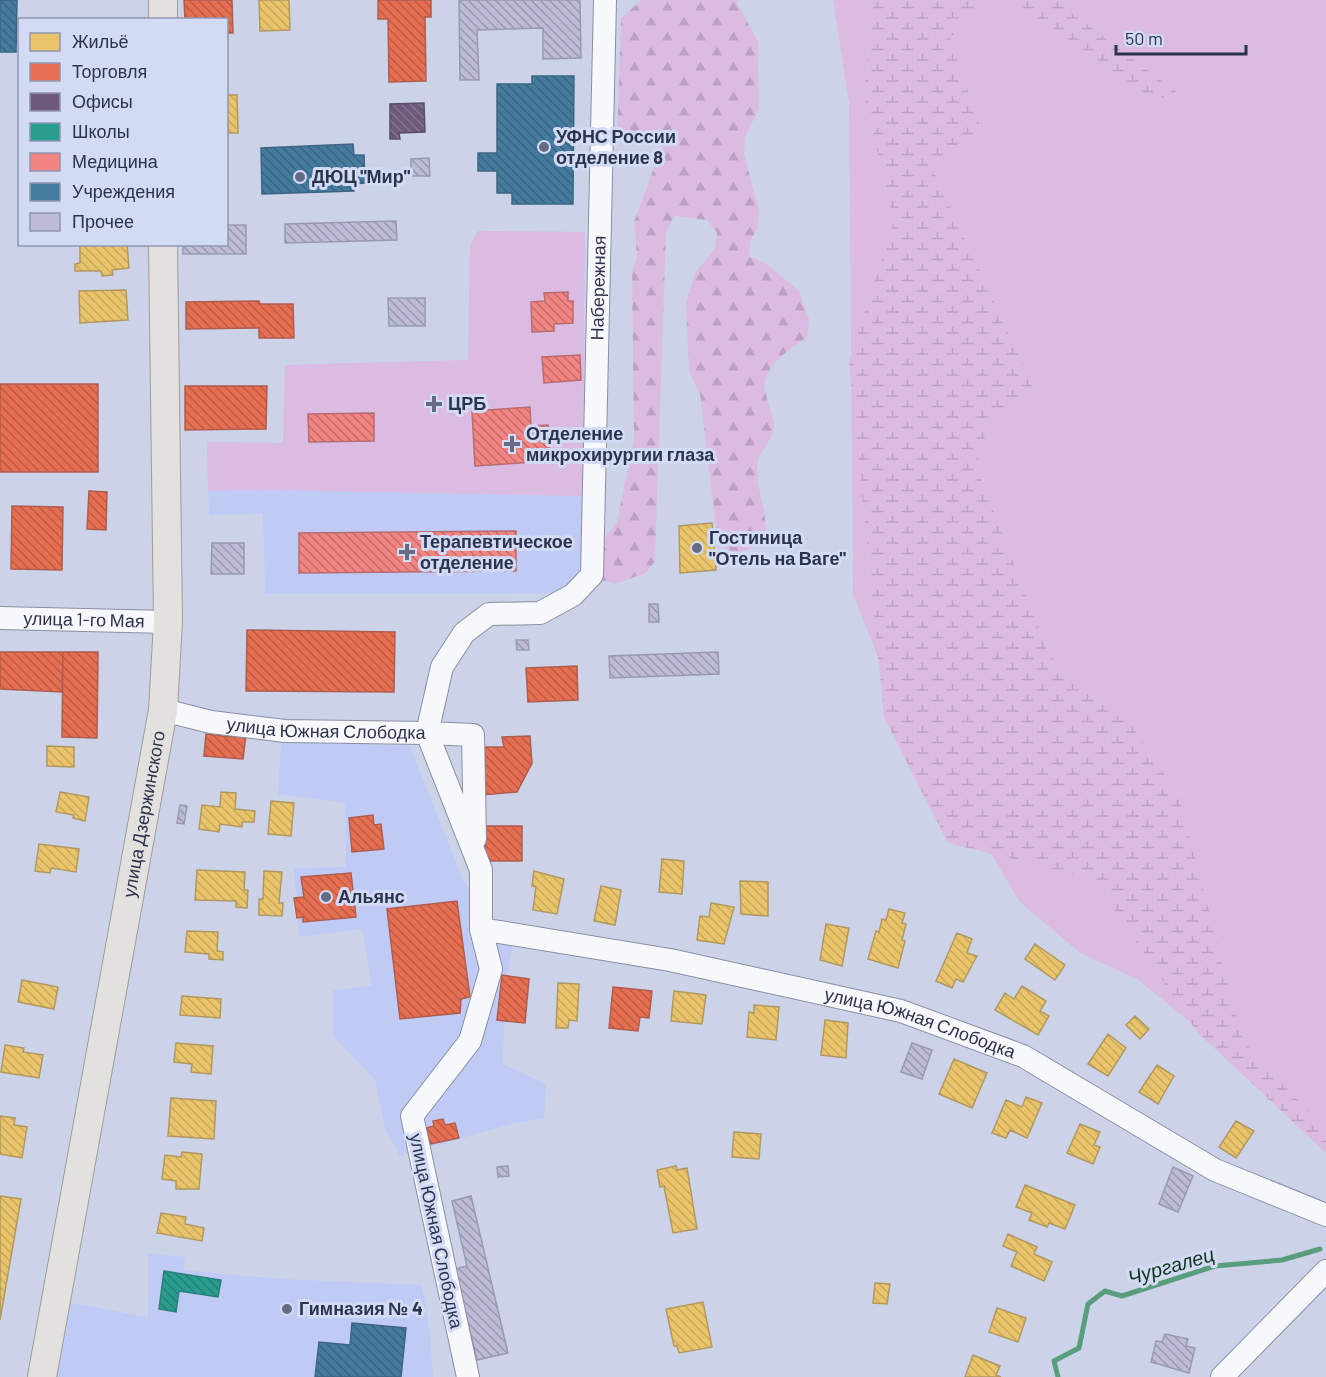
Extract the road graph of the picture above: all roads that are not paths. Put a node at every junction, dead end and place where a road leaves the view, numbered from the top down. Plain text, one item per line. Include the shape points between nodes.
1 (163, 0) edge
2 (605, 0) edge
3 (163, 18) edge
4 (163, 246) edge
5 (0, 618) edge
6 (168, 622) junction
7 (163, 710) junction
8 (427, 733) junction
9 (476, 854) junction
10 (481, 929) junction
11 (1326, 1215) edge
12 (1326, 1271) edge
13 (42, 1377) edge
14 (468, 1377) edge
15 (1222, 1377) edge

1 - 3 main road
2 - 8 street, Набережная via 592,575 573,595 540,613 489,614 464,633 442,667
4 - 6 main road, улица Дзержинского
5 - 6 street, улица 1-го Мая
6 - 7 main road, улица Дзержинского
7 - 8 street, улица Южная Слободка via 211,722 285,732
7 - 13 main road, улица Дзержинского
8 - 9 street, улица Южная Слободка
8 - 9 street via 473,735
9 - 10 street, улица Южная Слободка via 481,870
10 - 11 street, улица Южная Слободка via 670,960 901,1011 1023,1056 1215,1170
10 - 14 street, улица Южная Слободка via 491,969 470,1041 411,1116
12 - 15 street

